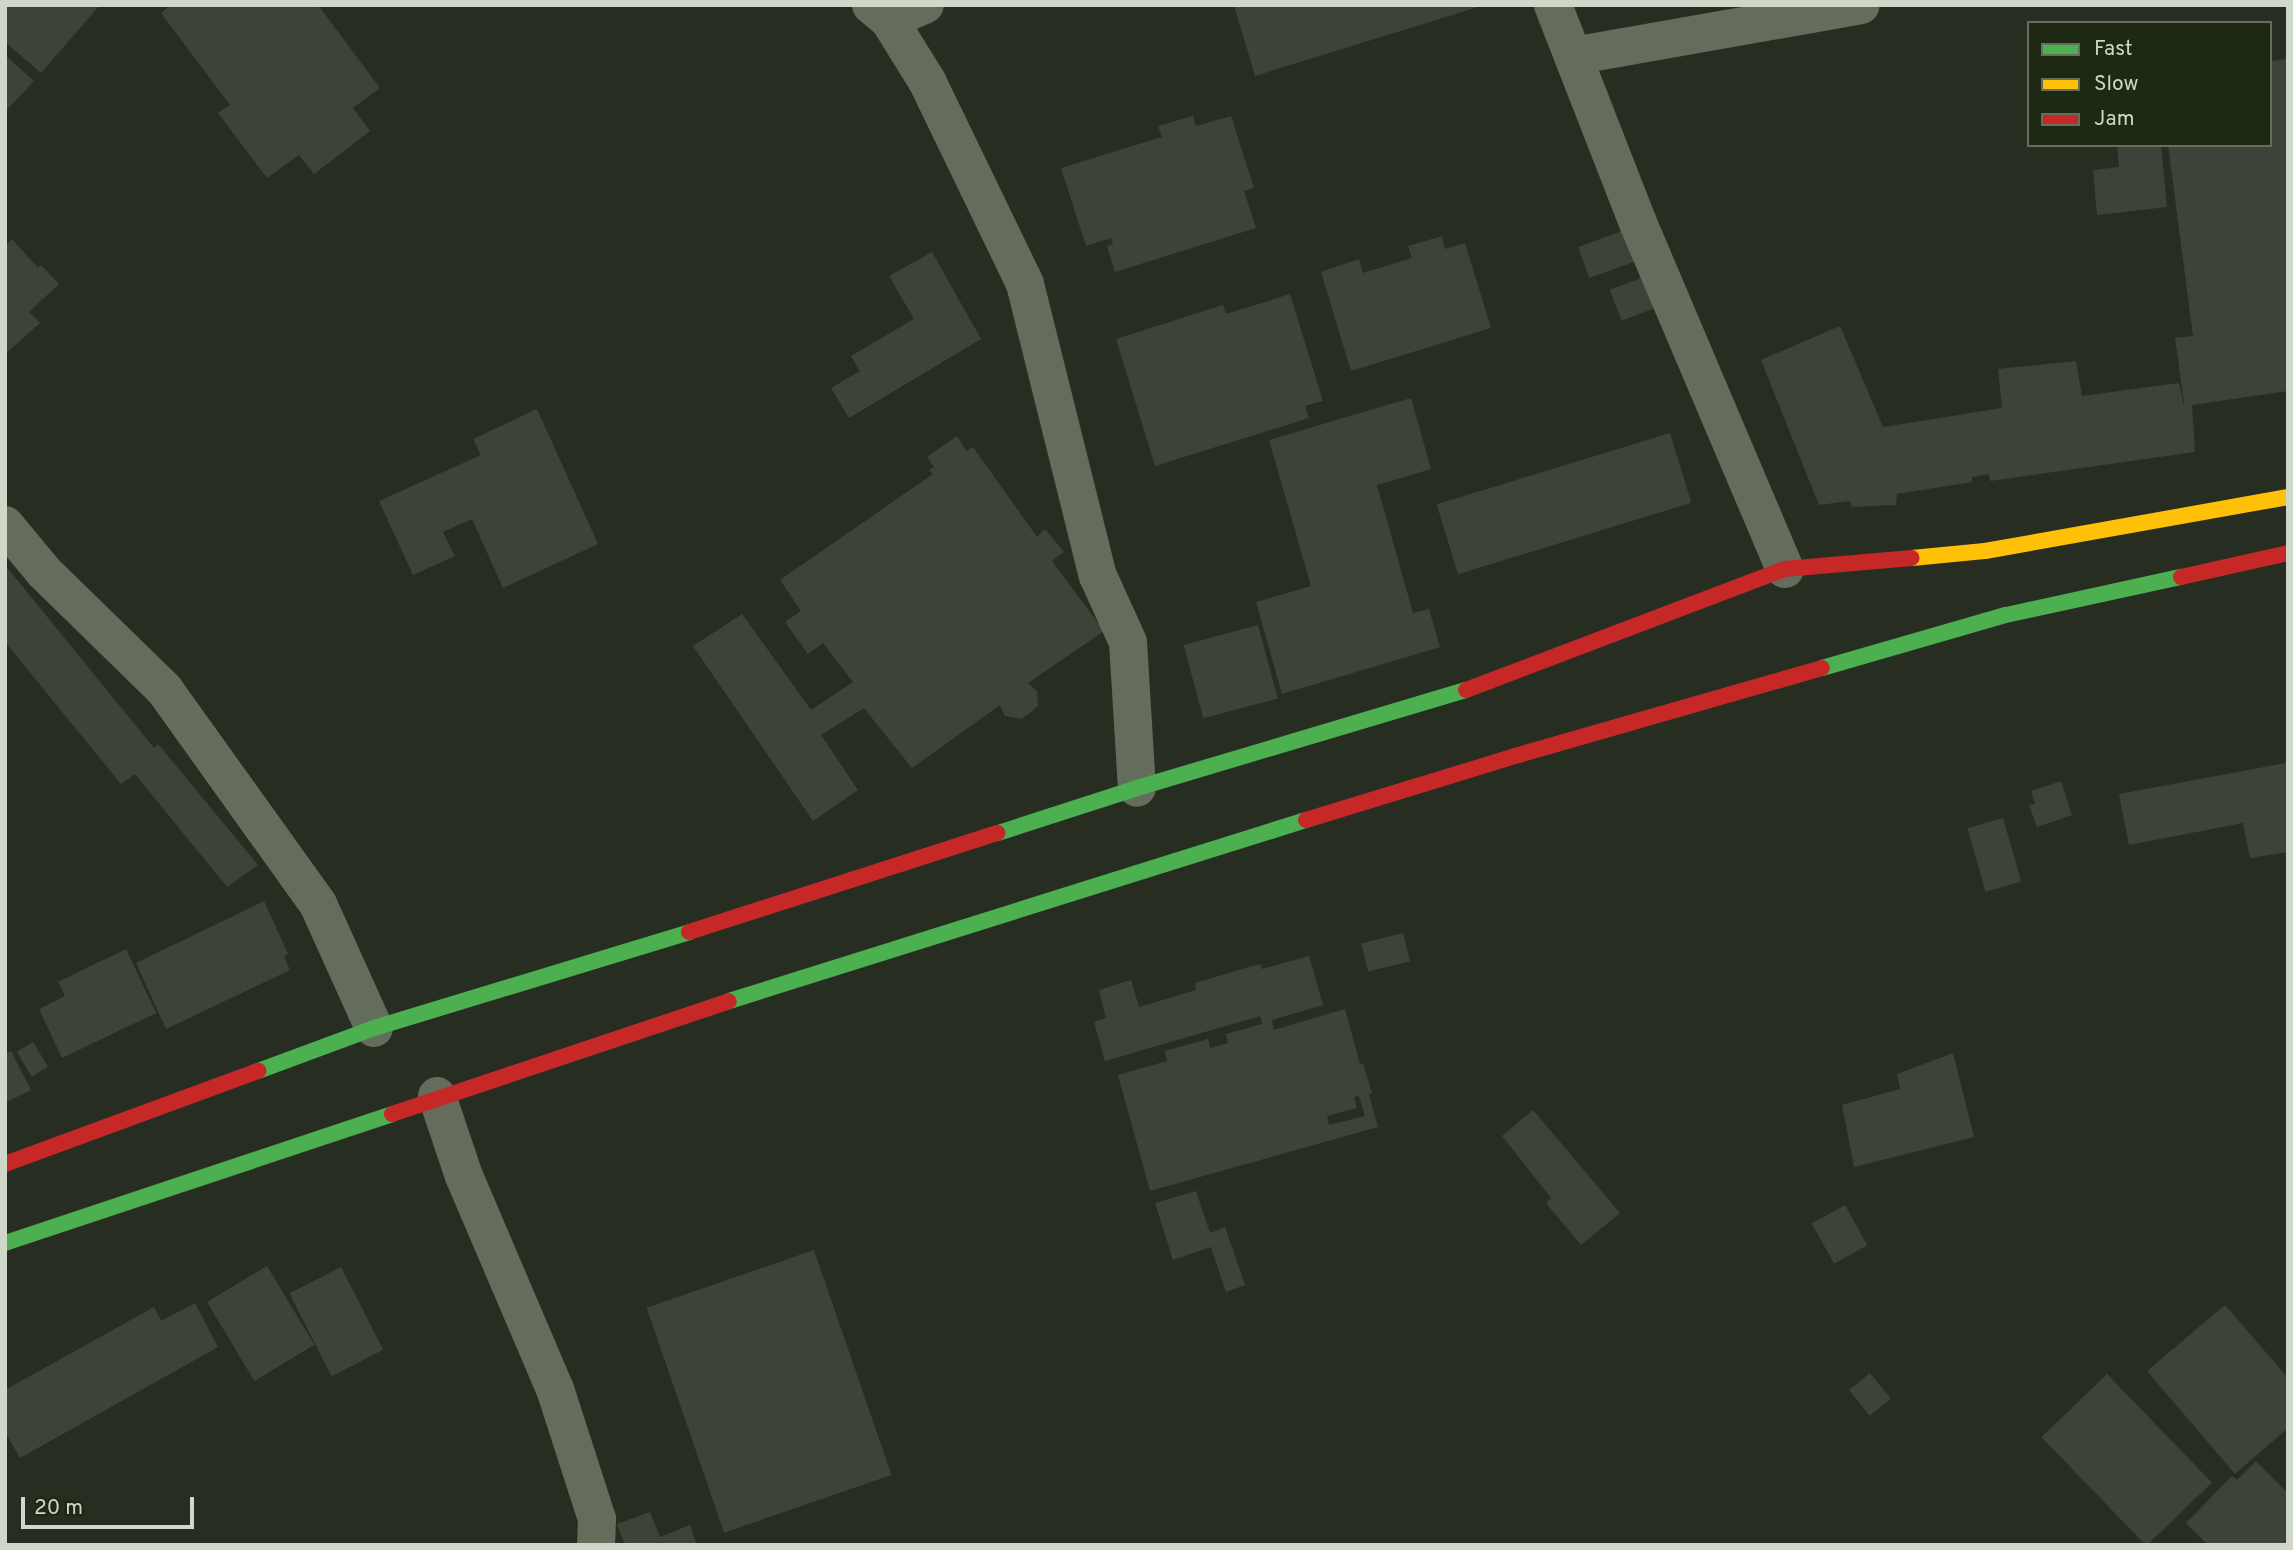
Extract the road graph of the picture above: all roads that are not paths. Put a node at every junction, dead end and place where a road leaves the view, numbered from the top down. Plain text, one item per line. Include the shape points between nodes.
1 (925, 5) edge
2 (1553, 5) edge
3 (1861, 5) edge
4 (880, 13) edge
5 (1573, 56) junction
6 (2288, 497) edge
7 (5, 525) edge
8 (2288, 553) edge
9 (1785, 569) junction
10 (1137, 788) junction
11 (374, 1028) junction
12 (437, 1096) junction
13 (5, 1164) edge
14 (5, 1243) edge
15 (596, 1545) edge

1 - 4 street
2 - 5 street
3 - 5 street
4 - 10 street via 927,81 1025,284 1098,576 1128,642
5 - 9 street via 1638,223
6 - 9 main road via 1985,551
7 - 11 street via 44,572 164,689 318,904
8 - 12 main road via 2006,615 1515,756 836,965
9 - 10 main road via 1498,680
10 - 11 main road via 778,905
11 - 13 main road
12 - 14 main road
12 - 15 street via 464,1176 555,1389 597,1519

